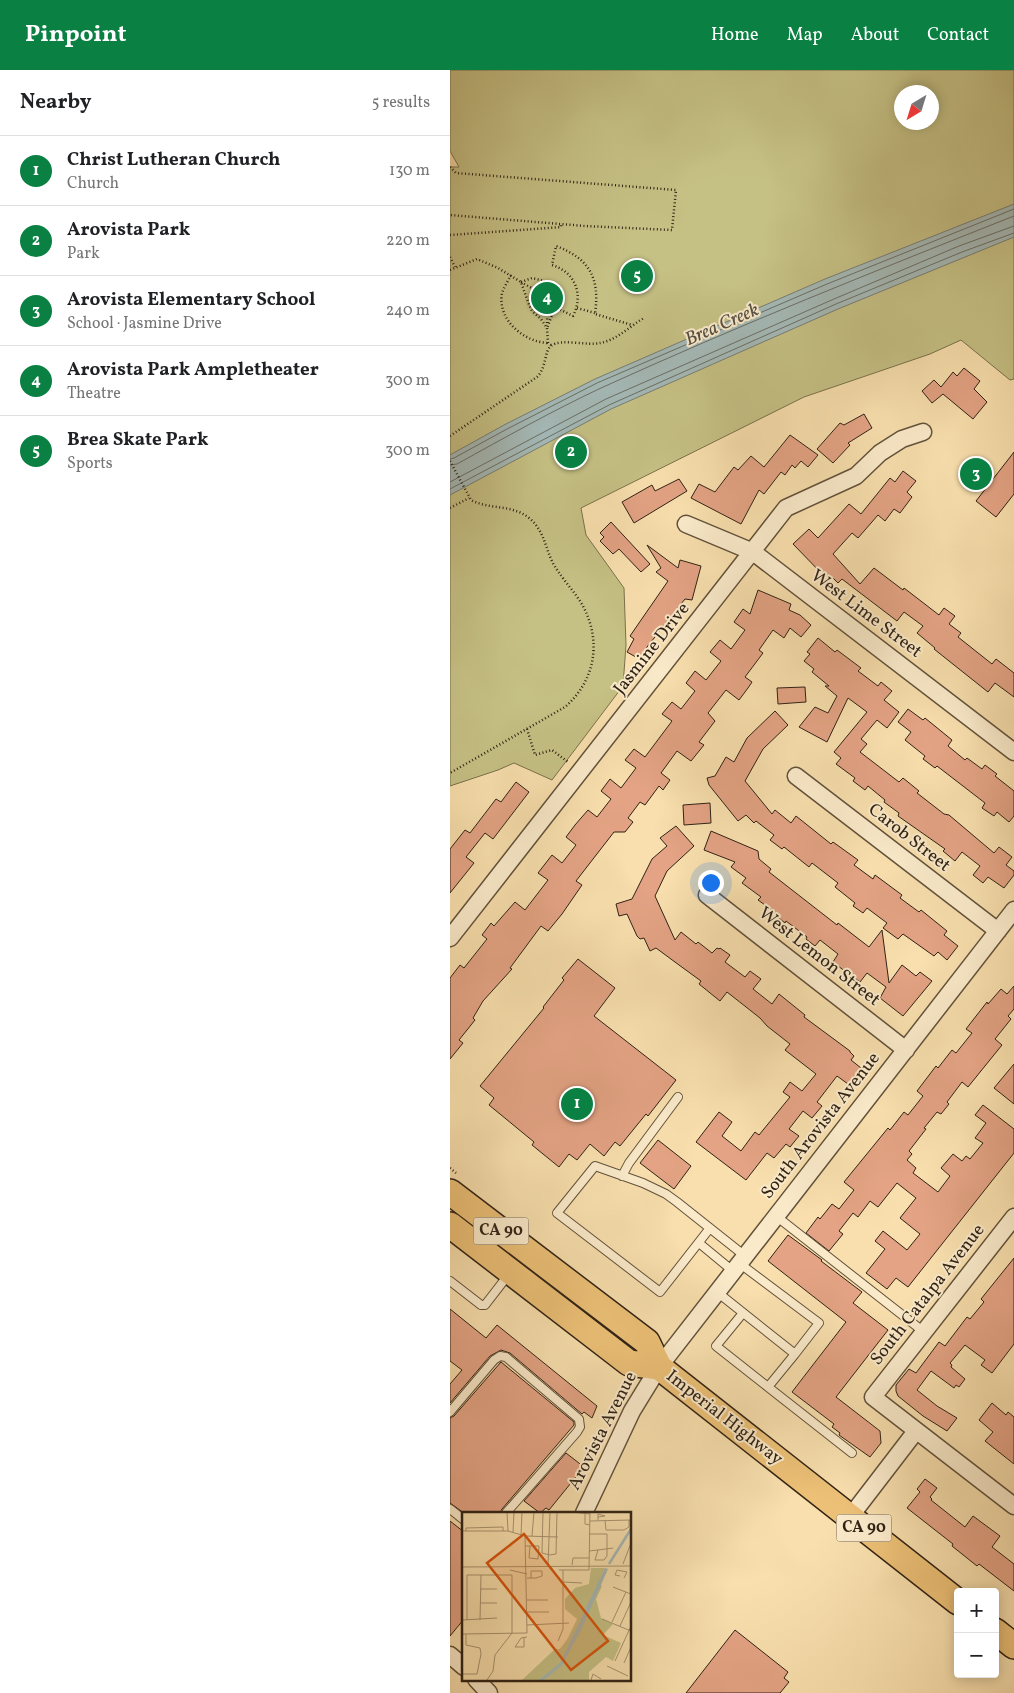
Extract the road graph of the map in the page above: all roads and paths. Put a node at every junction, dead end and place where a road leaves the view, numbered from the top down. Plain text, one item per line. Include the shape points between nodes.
1 (450, 167) edge
2 (450, 215) edge
3 (561, 224) junction
4 (450, 235) edge
5 (450, 257) edge
6 (455, 267) junction
7 (450, 270) edge
8 (511, 276) junction
9 (522, 282) junction
10 (535, 290) dead end
11 (557, 308) junction
12 (577, 308) junction
13 (548, 310) dead end
14 (595, 314) junction
15 (644, 318) dead end
16 (632, 325) junction
17 (547, 328) junction
18 (548, 343) junction
19 (551, 345) junction
20 (923, 432) dead end
21 (450, 436) edge
22 (450, 461) edge
23 (469, 498) junction
24 (450, 508) edge
25 (686, 524) dead end
26 (753, 552) junction
27 (527, 729) junction
28 (1014, 752) edge
29 (581, 772) junction
30 (450, 773) edge
31 (796, 776) dead end
32 (708, 895) dead end
33 (1014, 910) edge
34 (998, 931) junction
35 (450, 938) edge
36 (906, 1050) junction
37 (678, 1097) dead end
38 (622, 1176) junction
39 (454, 1211) edge
40 (776, 1216) junction
41 (1014, 1217) edge
42 (710, 1228) junction
43 (699, 1243) junction
44 (739, 1263) junction
45 (511, 1272) junction
46 (450, 1281) edge
47 (717, 1292) junction
48 (743, 1313) junction
49 (924, 1332) junction
50 (794, 1354) junction
51 (659, 1367) junction
52 (768, 1387) junction
53 (450, 1412) edge
54 (916, 1431) junction
55 (852, 1453) dead end
56 (1014, 1506) edge
57 (450, 1509) edge
58 (507, 1512) edge
59 (584, 1512) edge
60 (850, 1517) junction
61 (462, 1518) edge
62 (954, 1599) edge
63 (998, 1633) edge
64 (1014, 1646) edge
65 (477, 1680) edge
66 (489, 1693) edge

1 - 3 path via 456,173 676,190 672,230
2 - 3 path
3 - 4 path via 561,227
5 - 6 path
6 - 7 path
6 - 8 path via 477,259
8 - 9 path
8 - 18 path via 502,293 504,313 518,332 537,342
9 - 10 path
9 - 11 path via 532,278 554,285 561,296
9 - 17 path via 532,311
11 - 12 path via 573,316
11 - 17 path
12 - 14 path
12 - 14 path via 576,285 570,274 552,265 556,246 581,260 595,280
13 - 17 path
14 - 16 path
15 - 16 path
16 - 19 path via 600,343
17 - 18 path
18 - 19 path
19 - 21 path via 545,365 537,377
20 - 26 street, Jasmine Drive via 902,438 856,476 786,508
22 - 23 path
23 - 24 path
23 - 27 path via 480,504 514,510 535,524 543,535 554,565 583,606 591,625 594,656 583,686 565,707
25 - 26 street, West Lime Street
26 - 28 street, West Lime Street
26 - 29 street, Jasmine Drive
27 - 29 path via 535,755 552,750
27 - 30 path
29 - 35 street, Jasmine Drive
31 - 34 street, Carob Street
32 - 36 street, West Lemon Street
33 - 34 street, South Arovista Avenue
34 - 36 street, South Arovista Avenue
36 - 40 street, South Arovista Avenue
37 - 38 lane
38 - 42 lane via 666,1194
38 - 43 lane via 595,1166 557,1214 660,1292
39 - 45 main road, CA 90
39 - 51 main road, Imperial Highway / CA 90 via 647,1342
40 - 44 street, South Arovista Avenue
40 - 49 lane
41 - 49 street, South Catalpa Avenue
42 - 43 lane
42 - 44 lane
43 - 44 lane
44 - 47 street, South Arovista Avenue
44 - 50 lane via 819,1323
45 - 46 lane via 481,1306
45 - 51 main road, CA 90 via 630,1363
47 - 48 lane
47 - 51 street, South Arovista Avenue
48 - 50 lane
48 - 52 lane via 716,1346
49 - 54 street, South Catalpa Avenue via 873,1398
50 - 52 lane
51 - 59 street, Arovista Avenue via 632,1411
51 - 60 main road, Imperial Highway / CA 90
52 - 55 lane
53 - 58 lane via 500,1356 506,1357 579,1419 577,1432
54 - 56 street
54 - 60 street
57 - 61 lane
60 - 62 main road, Imperial Highway / CA 90
63 - 64 main road
65 - 66 street

